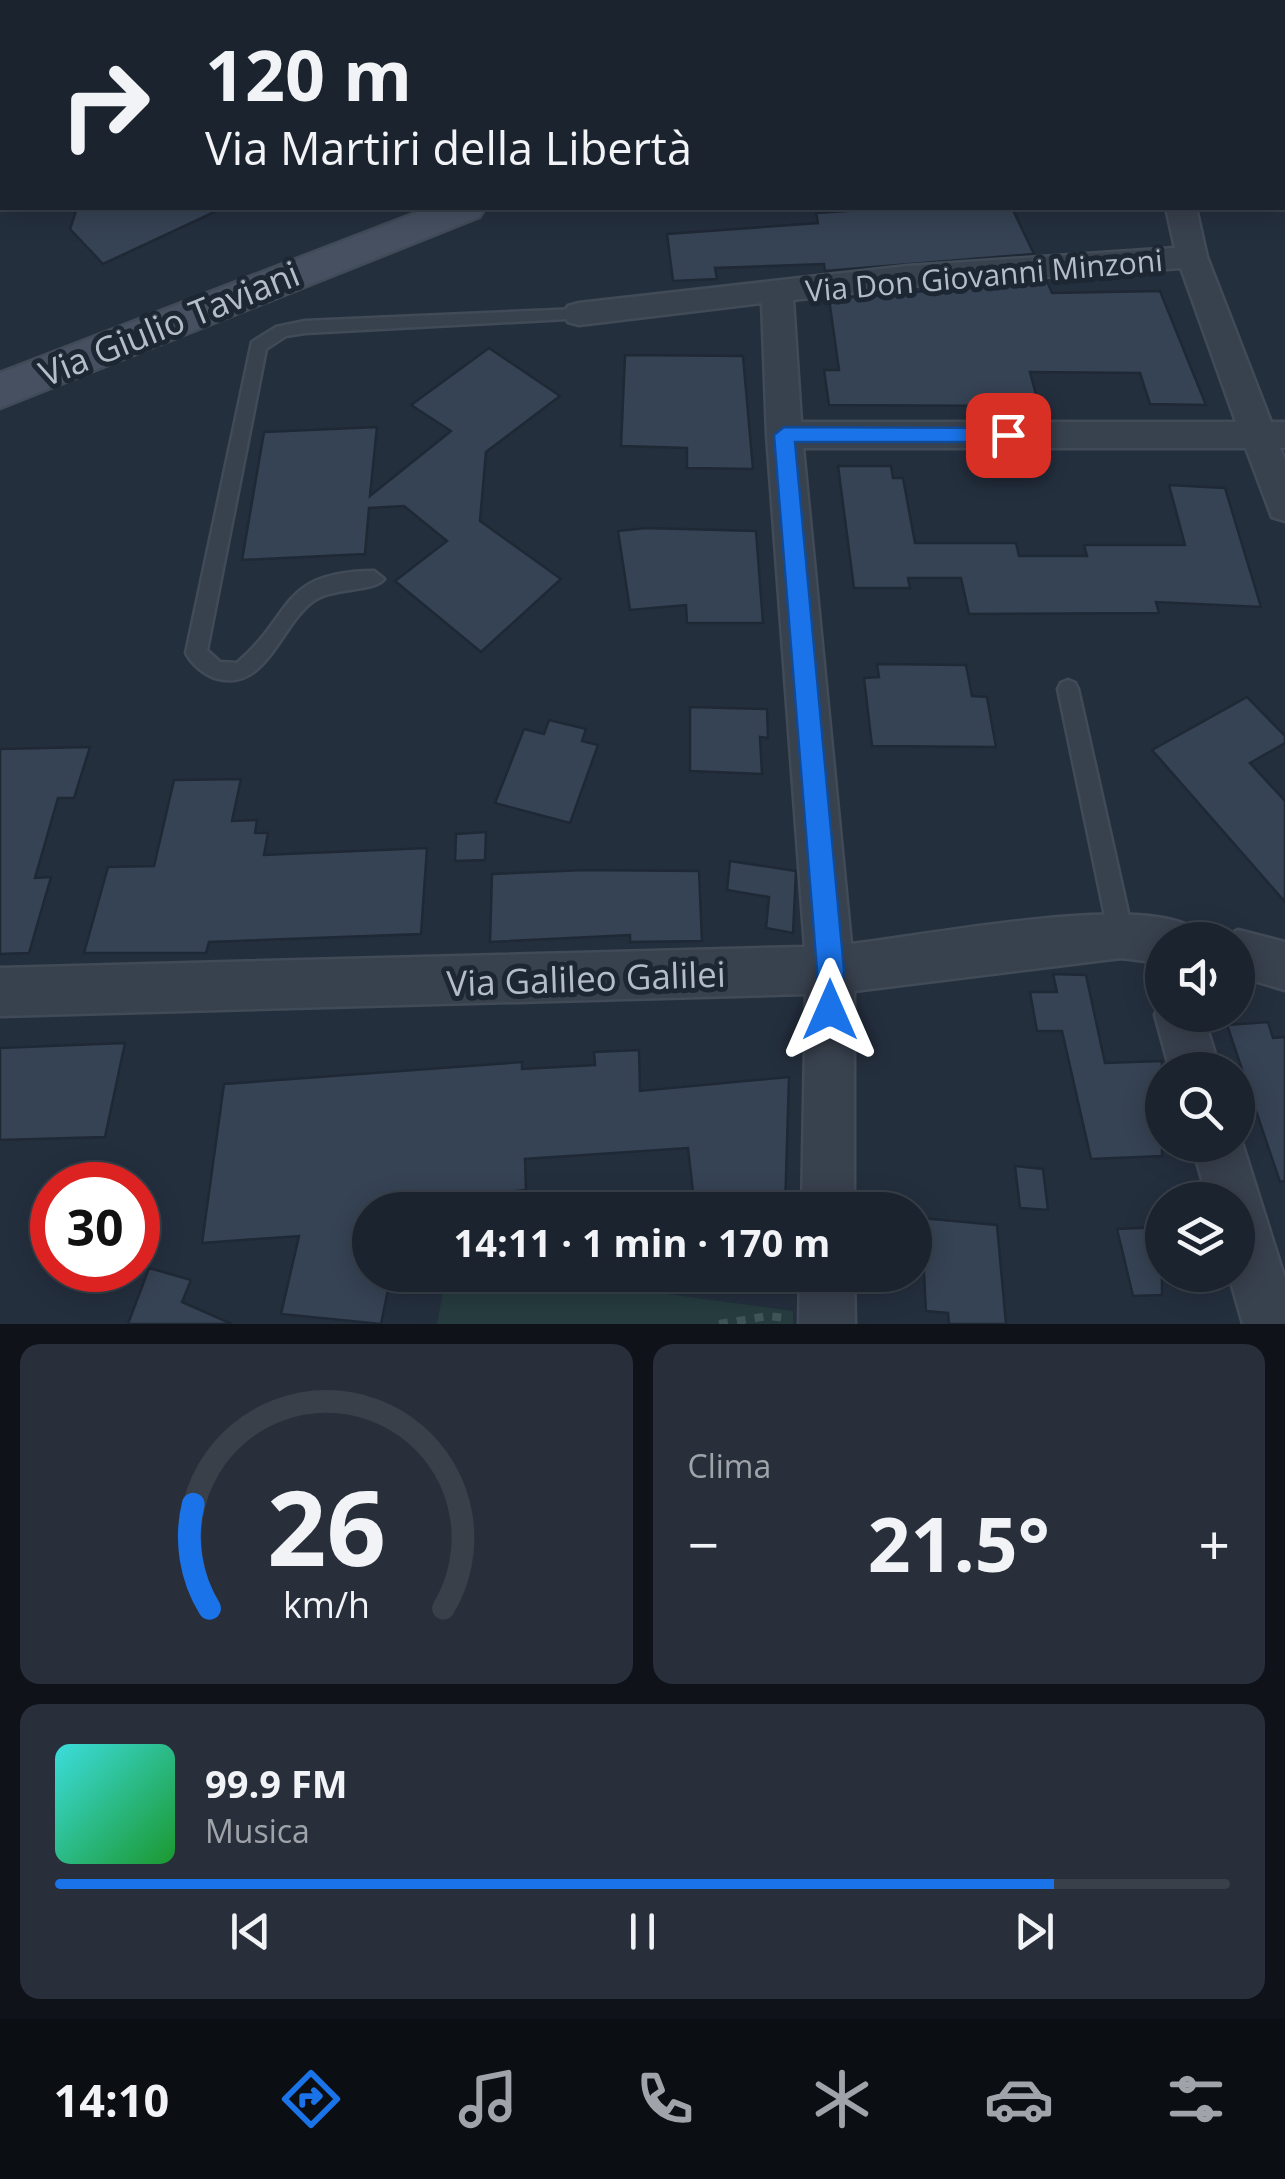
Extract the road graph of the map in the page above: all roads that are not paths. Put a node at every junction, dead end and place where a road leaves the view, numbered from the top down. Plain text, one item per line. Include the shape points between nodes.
1 (399, 210) edge
2 (460, 210) edge
3 (1187, 213) edge
4 (338, 256) junction
5 (1192, 257) junction
6 (777, 294) junction
7 (579, 314) joint
8 (0, 391) edge
9 (784, 435) junction
10 (1272, 435) edge
11 (1285, 507) edge
12 (374, 579) dead end
13 (1068, 689) dead end
14 (1145, 922) edge
15 (1145, 944) edge
16 (1255, 958) edge
17 (1285, 966) edge
18 (830, 970) junction
19 (0, 992) edge
20 (828, 1192) edge
21 (1255, 1269) edge
22 (827, 1292) edge
23 (826, 1324) edge
24 (1271, 1324) edge

1 - 4 main road, Via Giulio Taviani
2 - 4 main road, Via Giulio Taviani
3 - 5 street
4 - 8 main road, Via Giulio Taviani
5 - 6 street, Via Don Giovanni Minzoni via 908,276
5 - 10 street
6 - 7 street, Via Don Giovanni Minzoni
6 - 9 street, Via Don Giovanni Minzoni
7 - 12 lane via 305,327 258,346 196,653 210,669 227,674 252,667 304,597 341,579
9 - 10 street
9 - 18 street, Via Don Giovanni Minzoni
10 - 11 street
13 - 14 lane
15 - 18 street, Via Galileo Galilei
16 - 17 street
18 - 19 street, Via Galileo Galilei
18 - 20 street, Via Don Giovanni Minzoni
21 - 24 street
22 - 23 street

